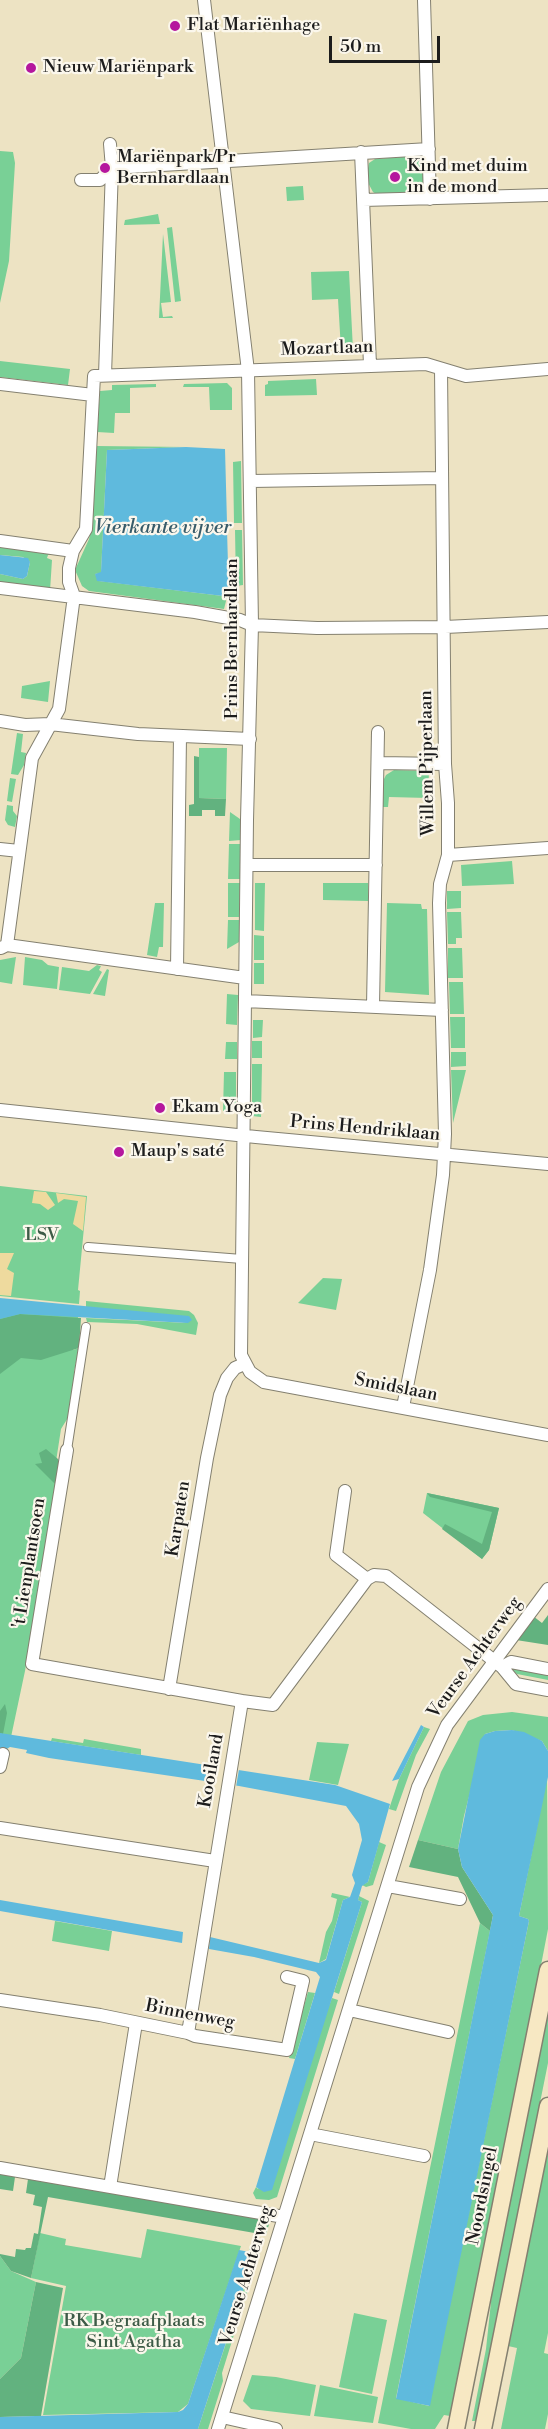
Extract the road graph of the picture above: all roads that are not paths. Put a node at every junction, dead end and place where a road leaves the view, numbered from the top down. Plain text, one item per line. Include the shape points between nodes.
1 (204, 0) edge
2 (424, 0) edge
3 (110, 144) dead end
4 (429, 149) junction
5 (361, 152) junction
6 (223, 161) junction
7 (112, 168) junction
8 (81, 180) dead end
9 (548, 195) edge
10 (363, 200) junction
11 (430, 200) junction
12 (370, 365) junction
13 (441, 369) junction
14 (548, 369) edge
15 (248, 370) junction
16 (105, 375) junction
17 (0, 384) edge
18 (93, 394) junction
19 (442, 478) junction
20 (251, 481) junction
21 (0, 541) edge
22 (73, 551) junction
23 (0, 588) edge
24 (74, 596) junction
25 (548, 622) edge
26 (252, 625) junction
27 (445, 627) junction
28 (0, 721) edge
29 (50, 724) junction
30 (378, 732) dead end
31 (180, 736) junction
32 (250, 739) junction
33 (379, 763) junction
34 (445, 764) junction
35 (548, 848) edge
36 (0, 849) edge
37 (19, 852) junction
38 (448, 855) junction
39 (248, 865) junction
40 (376, 865) junction
41 (3, 947) edge
42 (177, 969) junction
43 (245, 978) junction
44 (245, 1001) junction
45 (373, 1006) junction
46 (442, 1010) junction
47 (0, 1110) edge
48 (243, 1136) junction
49 (444, 1155) junction
50 (548, 1164) edge
51 (88, 1247) dead end
52 (242, 1259) junction
53 (86, 1327) dead end
54 (244, 1364) junction
55 (403, 1407) junction
56 (548, 1435) edge
57 (68, 1450) joint
58 (345, 1491) dead end
59 (367, 1579) junction
60 (548, 1589) edge
61 (498, 1663) junction
62 (548, 1669) edge
63 (170, 1689) junction
64 (548, 1690) edge
65 (242, 1701) junction
66 (0, 1828) edge
67 (215, 1861) junction
68 (388, 1886) junction
69 (460, 1899) dead end
70 (548, 1970) edge
71 (287, 1977) dead end
72 (0, 2000) edge
73 (349, 2010) junction
74 (136, 2023) junction
75 (448, 2032) dead end
76 (188, 2033) junction
77 (548, 2106) edge
78 (310, 2134) junction
79 (424, 2156) dead end
80 (0, 2168) edge
81 (110, 2187) junction
82 (284, 2217) junction
83 (220, 2423) edge
84 (276, 2429) edge
85 (456, 2429) edge
86 (483, 2429) edge

1 - 6 street, Prins Bernhardlaan
2 - 4 street
3 - 7 street
4 - 5 street
4 - 11 street
5 - 6 street
5 - 10 street
6 - 7 street
6 - 15 street, Prins Bernhardlaan
7 - 8 street via 99,180
7 - 16 street
9 - 11 street
10 - 11 street
10 - 12 street
12 - 13 street, Mozartlaan via 426,364
12 - 15 street, Mozartlaan
13 - 14 street, Mozartlaan via 466,376
13 - 19 street, Willem Pijperlaan
15 - 16 street, Mozartlaan
15 - 20 street, Prins Bernhardlaan
16 - 18 street via 94,376
17 - 18 street
18 - 22 street via 86,529
19 - 20 street
19 - 27 street, Willem Pijperlaan
20 - 26 street, Prins Bernhardlaan
21 - 22 street
22 - 24 street via 69,582
23 - 24 street
24 - 26 street via 195,612
24 - 29 street via 59,708
25 - 27 street
26 - 27 street
26 - 32 street, Prins Bernhardlaan
27 - 34 street, Willem Pijperlaan
28 - 29 street
29 - 31 street
29 - 37 street via 32,758
30 - 33 street
31 - 32 street
31 - 42 street
32 - 39 street, Prins Bernhardlaan
33 - 34 street
33 - 40 street
34 - 38 street, Willem Pijperlaan
35 - 38 street
36 - 37 street
37 - 41 street
38 - 46 street, Willem Pijperlaan via 439,903
39 - 40 street
39 - 43 street, Prins Bernhardlaan
40 - 45 street
41 - 42 street
42 - 43 street
43 - 44 street, Prins Bernhardlaan
44 - 45 street
44 - 48 street, Prins Bernhardlaan
45 - 46 street
46 - 49 street, Willem Pijperlaan
47 - 48 street, Prins Hendriklaan
48 - 49 street, Prins Hendriklaan
48 - 52 street, Prins Bernhardlaan
49 - 50 street, Prins Hendriklaan
49 - 55 street, Willem Pijperlaan via 430,1270
51 - 52 street
52 - 54 street, Prins Bernhardlaan
53 - 57 street, 't Lienplantsoen
54 - 55 street, Smidslaan via 264,1382
54 - 63 street, Karpaten via 227,1378 220,1395
55 - 56 street, Smidslaan
57 - 63 street, 't Lienplantsoen via 32,1664
58 - 59 street via 336,1554
59 - 61 street via 386,1576
59 - 65 street via 273,1705
60 - 61 street, Veurse Achterweg
61 - 62 street
61 - 64 street via 516,1684
61 - 68 street, Veurse Achterweg via 447,1725 418,1786
63 - 65 street, 't Lienplantsoen
65 - 67 street, Kooiland
66 - 67 street
67 - 76 street, Kooiland
68 - 69 street
68 - 73 street, Veurse Achterweg
70 - 85 main road, Noordsingel
71 - 76 street, Binnenweg via 303,1981 287,2050
72 - 74 street, Binnenweg
73 - 75 street
73 - 78 street, Veurse Achterweg
74 - 76 street, Binnenweg
74 - 81 street
77 - 86 main road
78 - 79 street
78 - 82 street, Veurse Achterweg
80 - 81 street
81 - 82 street
82 - 83 street, Veurse Achterweg
83 - 84 street

